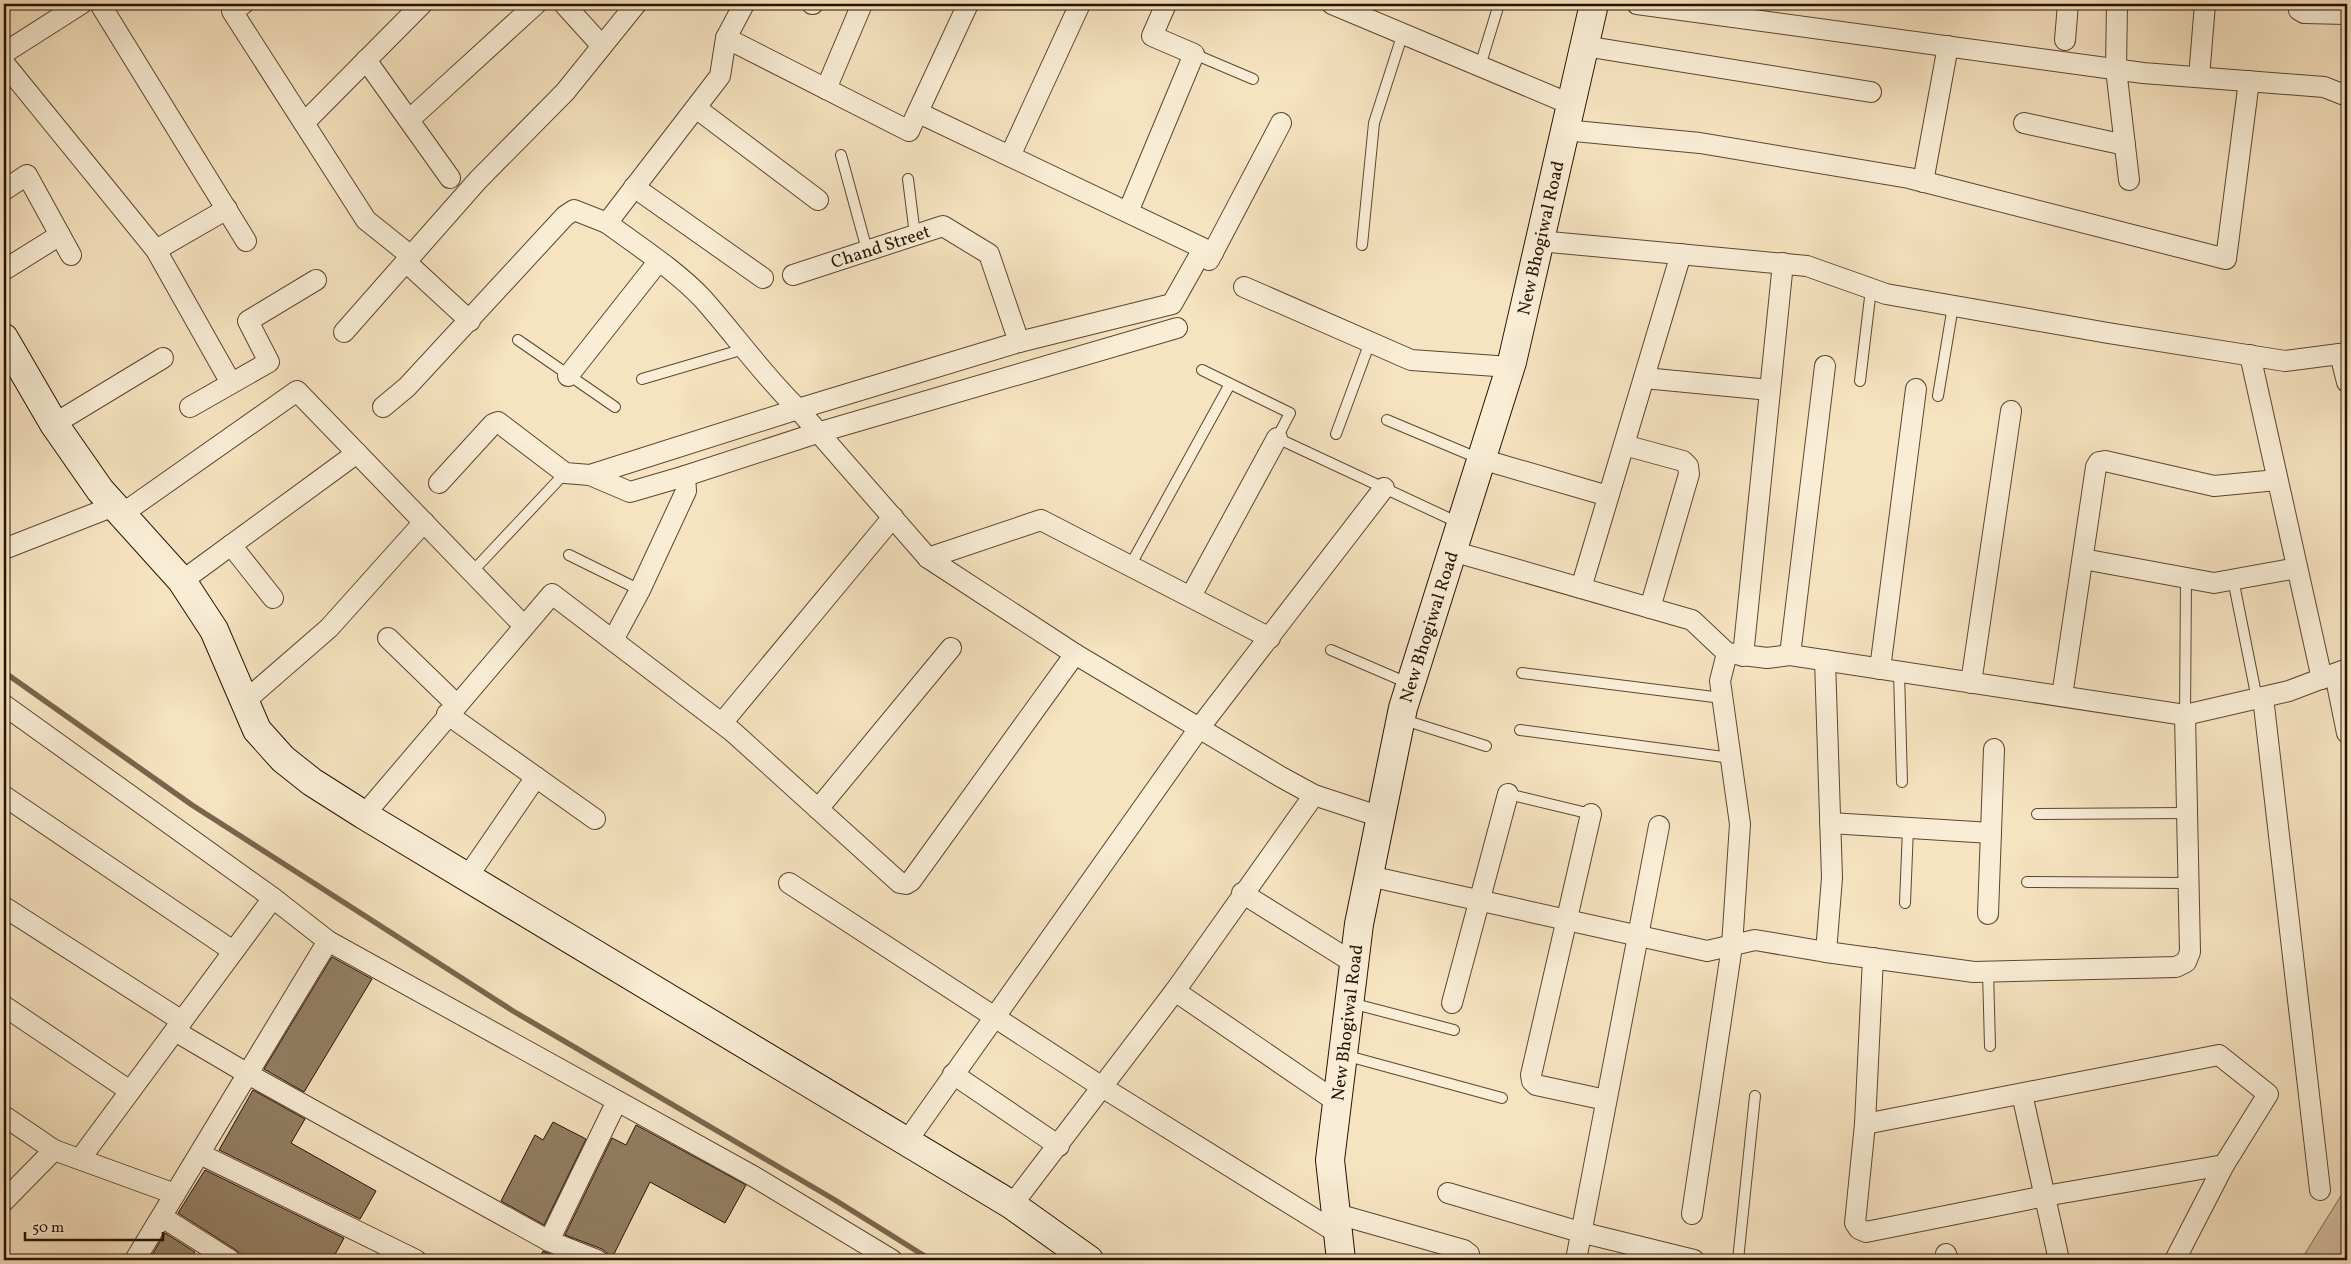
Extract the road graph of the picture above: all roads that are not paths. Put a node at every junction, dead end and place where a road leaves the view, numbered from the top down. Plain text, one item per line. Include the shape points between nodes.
1 (81, 4) edge
2 (101, 4) edge
3 (243, 4) edge
4 (422, 4) edge
5 (536, 4) edge
6 (564, 4) edge
7 (636, 4) edge
8 (744, 4) edge
9 (862, 4) edge
10 (968, 4) edge
11 (1080, 4) edge
12 (1166, 4) edge
13 (1332, 4) edge
14 (1499, 4) edge
15 (1594, 4) edge
16 (1637, 4) edge
17 (2068, 4) edge
18 (2117, 4) edge
19 (2204, 4) edge
20 (2298, 4) edge
21 (2347, 14) edge
22 (1403, 33) junction
23 (726, 38) junction
24 (2065, 40) dead end
25 (602, 46) junction
26 (1584, 46) junction
27 (1948, 46) junction
28 (4, 53) edge
29 (1194, 54) junction
30 (366, 60) junction
31 (4, 63) edge
32 (1480, 66) junction
33 (2116, 69) junction
34 (2199, 77) junction
35 (1253, 80) dead end
36 (2249, 81) junction
37 (826, 89) junction
38 (1871, 92) dead end
39 (2347, 96) edge
40 (1570, 104) junction
41 (696, 108) junction
42 (919, 113) junction
43 (409, 120) junction
44 (304, 123) junction
45 (1281, 123) dead end
46 (2024, 123) dead end
47 (1564, 130) junction
48 (2125, 145) junction
49 (841, 155) dead end
50 (1010, 156) junction
51 (450, 178) dead end
52 (908, 179) dead end
53 (2129, 180) dead end
54 (1923, 182) junction
55 (634, 187) junction
56 (4, 190) edge
57 (818, 200) dead end
58 (227, 208) junction
59 (1128, 212) junction
60 (607, 223) junction
61 (60, 235) junction
62 (915, 235) junction
63 (246, 241) dead end
64 (1540, 241) junction
65 (1362, 245) dead end
66 (156, 250) junction
67 (867, 250) junction
68 (71, 254) dead end
69 (1208, 254) junction
70 (1681, 254) junction
71 (408, 259) junction
72 (658, 262) junction
73 (1783, 263) junction
74 (4, 270) edge
75 (794, 275) dead end
76 (763, 278) dead end
77 (316, 280) dead end
78 (1244, 287) dead end
79 (1872, 289) junction
80 (1954, 306) junction
81 (470, 321) junction
82 (1177, 328) dead end
83 (344, 332) dead end
84 (4, 338) edge
85 (518, 340) dead end
86 (1019, 342) junction
87 (1370, 342) junction
88 (744, 349) junction
89 (2344, 353) edge
90 (2250, 355) junction
91 (163, 358) dead end
92 (1825, 366) dead end
93 (1510, 367) junction
94 (1202, 370) dead end
95 (568, 376) junction
96 (1644, 378) junction
97 (642, 379) dead end
98 (1860, 381) dead end
99 (2347, 382) edge
100 (231, 383) junction
101 (1230, 384) junction
102 (1916, 389) dead end
103 (1770, 390) junction
104 (1938, 396) dead end
105 (190, 407) dead end
106 (383, 407) dead end
107 (615, 407) dead end
108 (798, 409) junction
109 (2011, 411) dead end
110 (1386, 420) dead end
111 (54, 424) junction
112 (817, 433) junction
113 (1336, 434) dead end
114 (1277, 438) junction
115 (1624, 445) junction
116 (357, 453) junction
117 (647, 456) junction
118 (1481, 459) junction
119 (565, 473) junction
120 (590, 475) junction
121 (685, 476) junction
122 (2277, 480) junction
123 (439, 483) dead end
124 (655, 484) junction
125 (1384, 488) junction
126 (1608, 496) junction
127 (118, 510) junction
128 (893, 517) junction
129 (424, 522) junction
130 (1460, 524) junction
131 (231, 545) junction
132 (4, 549) edge
133 (1452, 551) junction
134 (569, 555) dead end
135 (928, 558) junction
136 (2083, 559) junction
137 (1130, 566) junction
138 (2297, 568) junction
139 (472, 572) junction
140 (2186, 578) junction
141 (2233, 579) junction
142 (182, 581) junction
143 (1581, 588) junction
144 (640, 590) junction
145 (1191, 596) junction
146 (273, 598) dead end
147 (1650, 608) junction
148 (523, 625) junction
149 (388, 638) dead end
150 (1270, 638) junction
151 (613, 640) junction
152 (951, 648) dead end
153 (1331, 650) dead end
154 (1075, 654) junction
155 (1735, 655) junction
156 (1790, 655) junction
157 (1825, 660) junction
158 (1890, 670) junction
159 (1522, 673) dead end
160 (2335, 674) edge
161 (1971, 683) junction
162 (1411, 684) junction
163 (2062, 696) junction
164 (1722, 698) junction
165 (2260, 698) junction
166 (245, 701) junction
167 (4, 705) edge
168 (452, 709) junction
169 (2185, 715) junction
170 (1401, 719) junction
171 (722, 723) junction
172 (1200, 727) junction
173 (1520, 730) dead end
174 (2347, 733) edge
175 (1486, 746) dead end
176 (1994, 749) dead end
177 (1731, 758) junction
178 (536, 777) junction
179 (1902, 782) dead end
180 (1508, 794) joint
181 (1314, 795) junction
182 (4, 796) edge
183 (818, 809) junction
184 (364, 814) junction
185 (1591, 814) joint
186 (2037, 814) dead end
187 (2187, 814) junction
188 (1381, 818) junction
189 (595, 819) dead end
190 (1830, 823) junction
191 (1659, 826) dead end
192 (1908, 828) junction
193 (1991, 833) junction
194 (468, 876) junction
195 (1369, 876) junction
196 (2027, 882) dead end
197 (789, 883) dead end
198 (2188, 883) junction
199 (1242, 893) junction
200 (273, 898) junction
201 (1481, 901) junction
202 (1905, 903) dead end
203 (4, 907) edge
204 (1988, 914) dead end
205 (1566, 920) junction
206 (1638, 936) junction
207 (328, 941) junction
208 (1732, 946) junction
209 (234, 951) junction
210 (1826, 952) junction
211 (1874, 958) junction
212 (1354, 964) junction
213 (1988, 971) junction
214 (1175, 991) junction
215 (1349, 1003) junction
216 (1452, 1003) dead end
217 (4, 1006) edge
218 (995, 1018) junction
219 (179, 1026) junction
220 (1454, 1030) dead end
221 (1990, 1046) dead end
222 (1343, 1055) junction
223 (248, 1074) junction
224 (953, 1074) junction
225 (1102, 1087) junction
226 (130, 1091) junction
227 (2022, 1094) junction
228 (1755, 1096) dead end
229 (1502, 1098) dead end
230 (1606, 1100) junction
231 (617, 1101) junction
232 (1337, 1102) junction
233 (4, 1116) edge
234 (1865, 1124) junction
235 (907, 1140) junction
236 (1059, 1146) junction
237 (54, 1150) junction
238 (200, 1154) junction
239 (80, 1159) junction
240 (2224, 1165) junction
241 (2320, 1190) dead end
242 (175, 1194) junction
243 (1448, 1194) dead end
244 (2045, 1196) junction
245 (4, 1200) edge
246 (1012, 1205) junction
247 (1692, 1214) dead end
248 (162, 1217) junction
249 (1580, 1232) junction
250 (1339, 1236) edge
251 (549, 1241) junction
252 (1075, 1256) edge
253 (2180, 1258) edge
254 (135, 1260) edge
255 (230, 1260) edge
256 (416, 1260) edge
257 (596, 1260) edge
258 (892, 1260) edge
259 (1469, 1260) edge
260 (1576, 1260) edge
261 (1690, 1260) edge
262 (1738, 1260) edge
263 (2059, 1260) edge

1 - 28 street
2 - 58 street
3 - 44 street via 232,11
4 - 30 street
5 - 43 street
6 - 25 street
7 - 25 street
8 - 23 street
9 - 37 street
10 - 42 street
11 - 50 street
12 - 29 street via 1152,36
13 - 22 street
14 - 32 lane
15 - 26 street, New Bhogiwal Road
16 - 27 street
17 - 24 street
18 - 33 street
19 - 34 street
20 - 21 street via 2304,13
22 - 32 street
22 - 65 lane via 1374,123
23 - 37 street
23 - 41 street via 720,76
25 - 71 street via 565,92 478,180
26 - 38 street
26 - 40 street, New Bhogiwal Road
27 - 33 street
27 - 54 street
29 - 35 lane
29 - 59 street
30 - 43 street
30 - 44 street
31 - 66 street
32 - 40 street
33 - 34 street
33 - 48 street
34 - 36 street
36 - 39 street via 2324,87
36 - 54 street via 2226,259
37 - 42 street via 905,130 912,128
40 - 47 street, New Bhogiwal Road
41 - 55 street
41 - 57 street
42 - 50 street
43 - 51 street
44 - 71 street via 366,220
45 - 69 street
46 - 48 street
47 - 54 street via 1700,143
47 - 64 street, New Bhogiwal Road
48 - 53 street
49 - 67 lane
50 - 59 street
52 - 62 lane
55 - 60 street
55 - 76 street
56 - 61 street via 27,175
58 - 63 street
58 - 66 street
59 - 69 street
60 - 72 street
60 - 81 street via 574,210 565,216
61 - 68 street
61 - 74 street
62 - 67 street, Chand Street
62 - 86 street, Chand Street via 943,226 988,254
64 - 70 street
64 - 93 street, New Bhogiwal Road
66 - 100 street
67 - 75 street, Chand Street
69 - 86 street via 1172,304
70 - 73 street
70 - 96 street
71 - 81 street
71 - 83 street
72 - 88 street via 701,298
72 - 95 street
73 - 79 street via 1807,266
73 - 103 street
77 - 100 street via 248,321 269,362
78 - 87 street
79 - 80 street
79 - 98 lane
80 - 90 street
80 - 104 lane
81 - 106 street via 407,387
82 - 112 street
84 - 111 street
85 - 95 lane
86 - 108 street
87 - 93 street via 1411,360
87 - 113 lane
88 - 97 lane
88 - 108 street
89 - 90 street via 2285,361
89 - 99 street
90 - 122 street
91 - 111 street
92 - 156 street
93 - 118 street, New Bhogiwal Road
94 - 101 lane
95 - 107 lane
96 - 103 street
96 - 115 street
100 - 105 street
101 - 114 lane via 1290,413
101 - 137 lane
102 - 158 street
103 - 155 street
108 - 112 street
108 - 117 street
109 - 161 street
110 - 118 lane
111 - 127 street
112 - 121 street
112 - 128 street
114 - 125 lane
114 - 145 street
115 - 126 street
115 - 147 street via 1683,461 1688,466 1689,474
116 - 127 street via 297,391
116 - 129 street
116 - 131 street
117 - 120 street
117 - 124 street
118 - 126 street
118 - 130 street, New Bhogiwal Road
119 - 120 street
119 - 123 street via 498,422
119 - 139 lane
120 - 124 street via 630,492
121 - 124 street
121 - 144 street via 686,491
122 - 136 street via 2214,486 2099,462
122 - 138 street
125 - 130 lane
125 - 150 street
126 - 143 street
127 - 132 street
127 - 142 street
128 - 135 street
128 - 171 street
129 - 139 street
129 - 166 street via 329,628
130 - 133 street, New Bhogiwal Road
131 - 142 street
131 - 146 street
133 - 143 street
133 - 162 street, New Bhogiwal Road
134 - 144 lane
135 - 137 street via 1041,520
135 - 154 street
136 - 140 street
136 - 163 street
137 - 145 street
138 - 141 street
138 - 160 street
139 - 148 street
140 - 141 street via 2214,583
140 - 169 lane
141 - 165 lane
142 - 166 street via 214,630
143 - 147 street
144 - 151 street
145 - 150 street
147 - 155 street via 1692,620
148 - 151 street via 552,594
148 - 168 street
149 - 168 street
150 - 172 street
151 - 171 street
152 - 183 street
153 - 162 lane
154 - 172 street
154 - 183 street via 911,881 900,883
155 - 156 street via 1767,658
155 - 164 street via 1720,681
156 - 157 street
157 - 158 street
157 - 190 street
158 - 161 street
158 - 179 lane
159 - 164 lane
160 - 165 street
160 - 174 street
161 - 163 street
162 - 170 street, New Bhogiwal Road
163 - 169 street
164 - 177 street
165 - 169 street
165 - 241 street
166 - 184 street via 258,730 283,759 312,782
167 - 200 street
168 - 178 street
168 - 184 street
169 - 187 street
170 - 175 lane
170 - 188 street, New Bhogiwal Road
171 - 183 street
172 - 181 street
172 - 218 street
173 - 177 lane
176 - 193 street
177 - 208 street via 1740,824
178 - 189 street
178 - 194 street
180 - 185 lane
180 - 201 street
181 - 188 street
181 - 199 street
182 - 209 street
184 - 194 street
185 - 205 street
186 - 187 lane
187 - 198 street
188 - 195 street, New Bhogiwal Road
190 - 192 street
190 - 210 street via 1832,878
191 - 206 street
192 - 193 street
192 - 202 lane
193 - 204 street
194 - 235 street
195 - 201 street
195 - 212 street, New Bhogiwal Road
196 - 198 lane
197 - 218 street
198 - 213 street via 2190,952 2186,962 2176,967
199 - 212 street
199 - 214 street
200 - 207 street
200 - 209 street
201 - 205 street
201 - 216 street
203 - 219 street
205 - 206 street
205 - 230 street via 1532,1082
206 - 208 street via 1707,952
206 - 230 street
207 - 223 street
207 - 231 street
208 - 210 street via 1755,940
208 - 247 street
209 - 219 street
210 - 211 street
211 - 213 street via 1974,972
211 - 234 street
212 - 215 street, New Bhogiwal Road
213 - 221 lane
214 - 225 street
214 - 232 street
215 - 220 lane
215 - 222 street, New Bhogiwal Road
217 - 226 street
218 - 224 street
218 - 225 street
219 - 223 street
219 - 226 street
222 - 229 lane
222 - 232 street, New Bhogiwal Road
223 - 238 street
223 - 251 street
224 - 235 street
224 - 236 street
225 - 236 street
225 - 250 street
226 - 239 street
227 - 234 street
227 - 240 street via 2219,1055 2268,1094
227 - 244 street
228 - 262 lane
230 - 249 street
231 - 251 street
231 - 258 street via 753,1176
232 - 250 street, New Bhogiwal Road via 1330,1160
233 - 237 street
234 - 244 street via 1855,1223 1866,1232
235 - 246 street
236 - 246 street
237 - 239 street
237 - 245 street
238 - 242 street
238 - 256 street
239 - 242 street
240 - 244 street
240 - 253 street
242 - 248 street
243 - 249 street
244 - 263 street
246 - 252 street
248 - 254 street
248 - 255 street
249 - 260 street
249 - 261 street
250 - 259 street via 1464,1250 1469,1254
251 - 257 street

